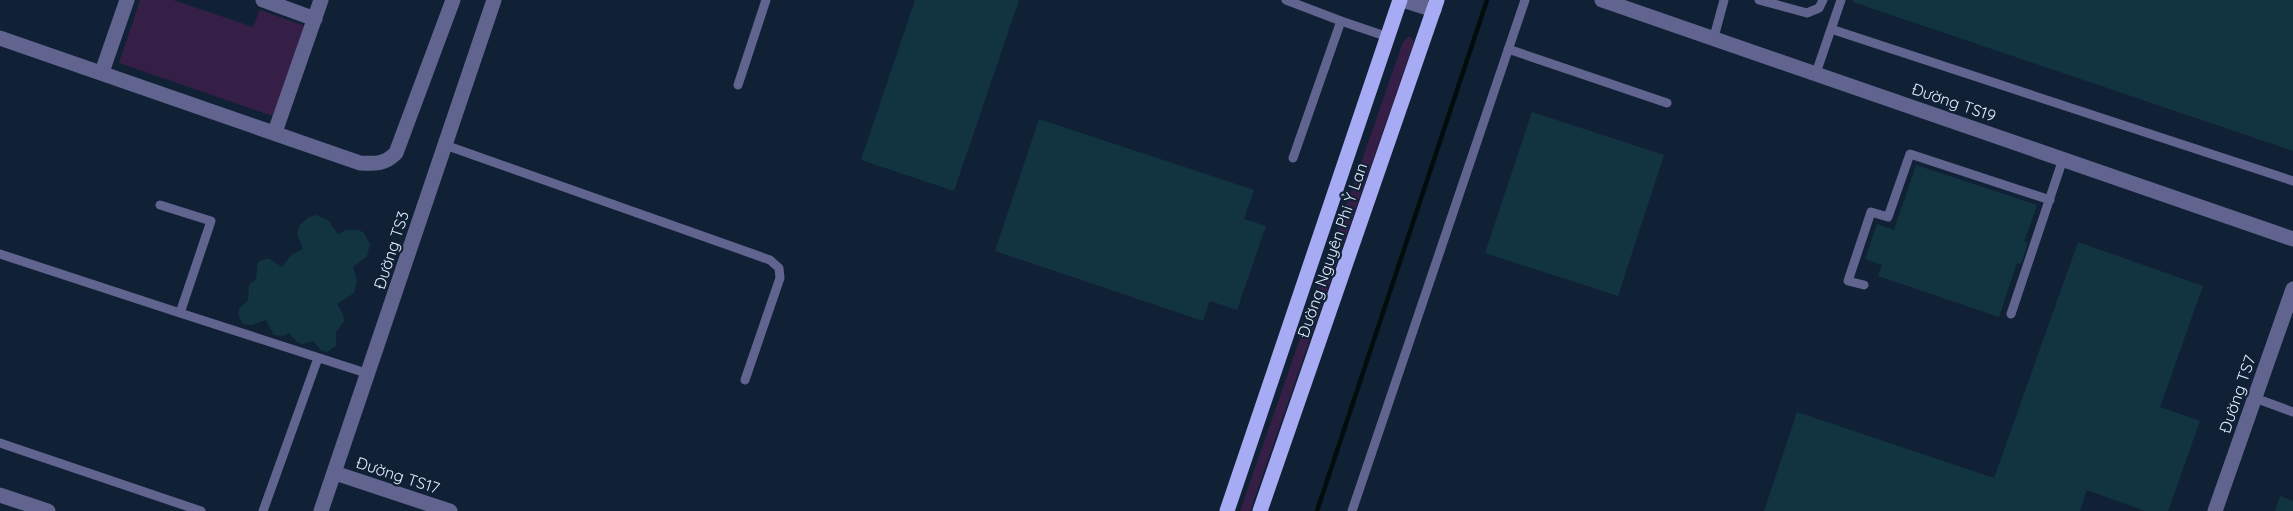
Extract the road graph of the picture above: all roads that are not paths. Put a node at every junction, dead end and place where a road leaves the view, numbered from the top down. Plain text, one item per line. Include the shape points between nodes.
1 (127, 0) edge
2 (263, 0) edge
3 (321, 0) edge
4 (453, 0) edge
5 (494, 0) edge
6 (766, 0) edge
7 (1286, 0) edge
8 (1402, 0) edge
9 (1525, 0) edge
10 (1602, 0) edge
11 (1724, 0) edge
12 (1759, 0) edge
13 (1822, 0) edge
14 (1841, 0) edge
15 (1436, 5) edge
16 (315, 19) junction
17 (1341, 21) junction
18 (1831, 29) junction
19 (1388, 37) junction
20 (1714, 37) junction
21 (0, 38) edge
22 (1508, 49) junction
23 (102, 72) junction
24 (1816, 73) junction
25 (738, 85) dead end
26 (1667, 103) dead end
27 (276, 132) junction
28 (445, 145) junction
29 (1293, 158) dead end
30 (2063, 159) junction
31 (2293, 181) edge
32 (2050, 200) junction
33 (160, 205) dead end
34 (2293, 239) edge
35 (0, 254) edge
36 (1863, 285) dead end
37 (2293, 289) edge
38 (180, 314) junction
39 (2011, 314) dead end
40 (318, 358) junction
41 (369, 374) junction
42 (745, 380) dead end
43 (2255, 398) junction
44 (2293, 411) edge
45 (0, 443) edge
46 (335, 472) junction
47 (0, 495) edge
48 (14, 506) edge
49 (48, 511) edge
50 (201, 511) edge
51 (263, 511) edge
52 (321, 511) edge
53 (450, 511) edge
54 (1227, 511) edge
55 (1260, 511) edge
56 (1352, 511) edge
57 (2215, 511) edge

1 - 23 street
2 - 16 street
3 - 16 street
4 - 27 street via 396,153 387,162 360,163
5 - 28 street, Đường TS3
6 - 25 lane
7 - 17 lane
8 - 15 street
8 - 19 main road, Đường Nguyên Phi Ỷ Lan
9 - 22 lane
10 - 20 street, Đường TS19
11 - 20 lane
12 - 13 lane via 1807,13 1819,8
14 - 18 lane
15 - 55 main road, Đường Nguyên Phi Ỷ Lan
16 - 27 street
17 - 19 lane
17 - 29 lane
18 - 24 lane
18 - 31 lane
19 - 54 main road, Đường Nguyên Phi Ỷ Lan
20 - 24 street, Đường TS19
21 - 23 street
22 - 26 lane
22 - 56 lane
23 - 27 street
24 - 30 street, Đường TS19
28 - 41 street, Đường TS3
28 - 42 lane via 770,260 779,268 780,278
30 - 32 lane
30 - 34 street, Đường TS19
32 - 36 lane via 1910,154 1888,217 1872,212 1868,222 1848,281
32 - 39 lane
33 - 38 lane via 211,221
35 - 38 lane
37 - 43 street, Đường TS7
38 - 40 lane
40 - 41 lane
40 - 51 lane
41 - 46 street, Đường TS3
43 - 44 lane
43 - 57 street, Đường TS7
45 - 50 lane
46 - 52 street, Đường TS3
46 - 53 street, Đường TS17
47 - 48 street
48 - 49 street

